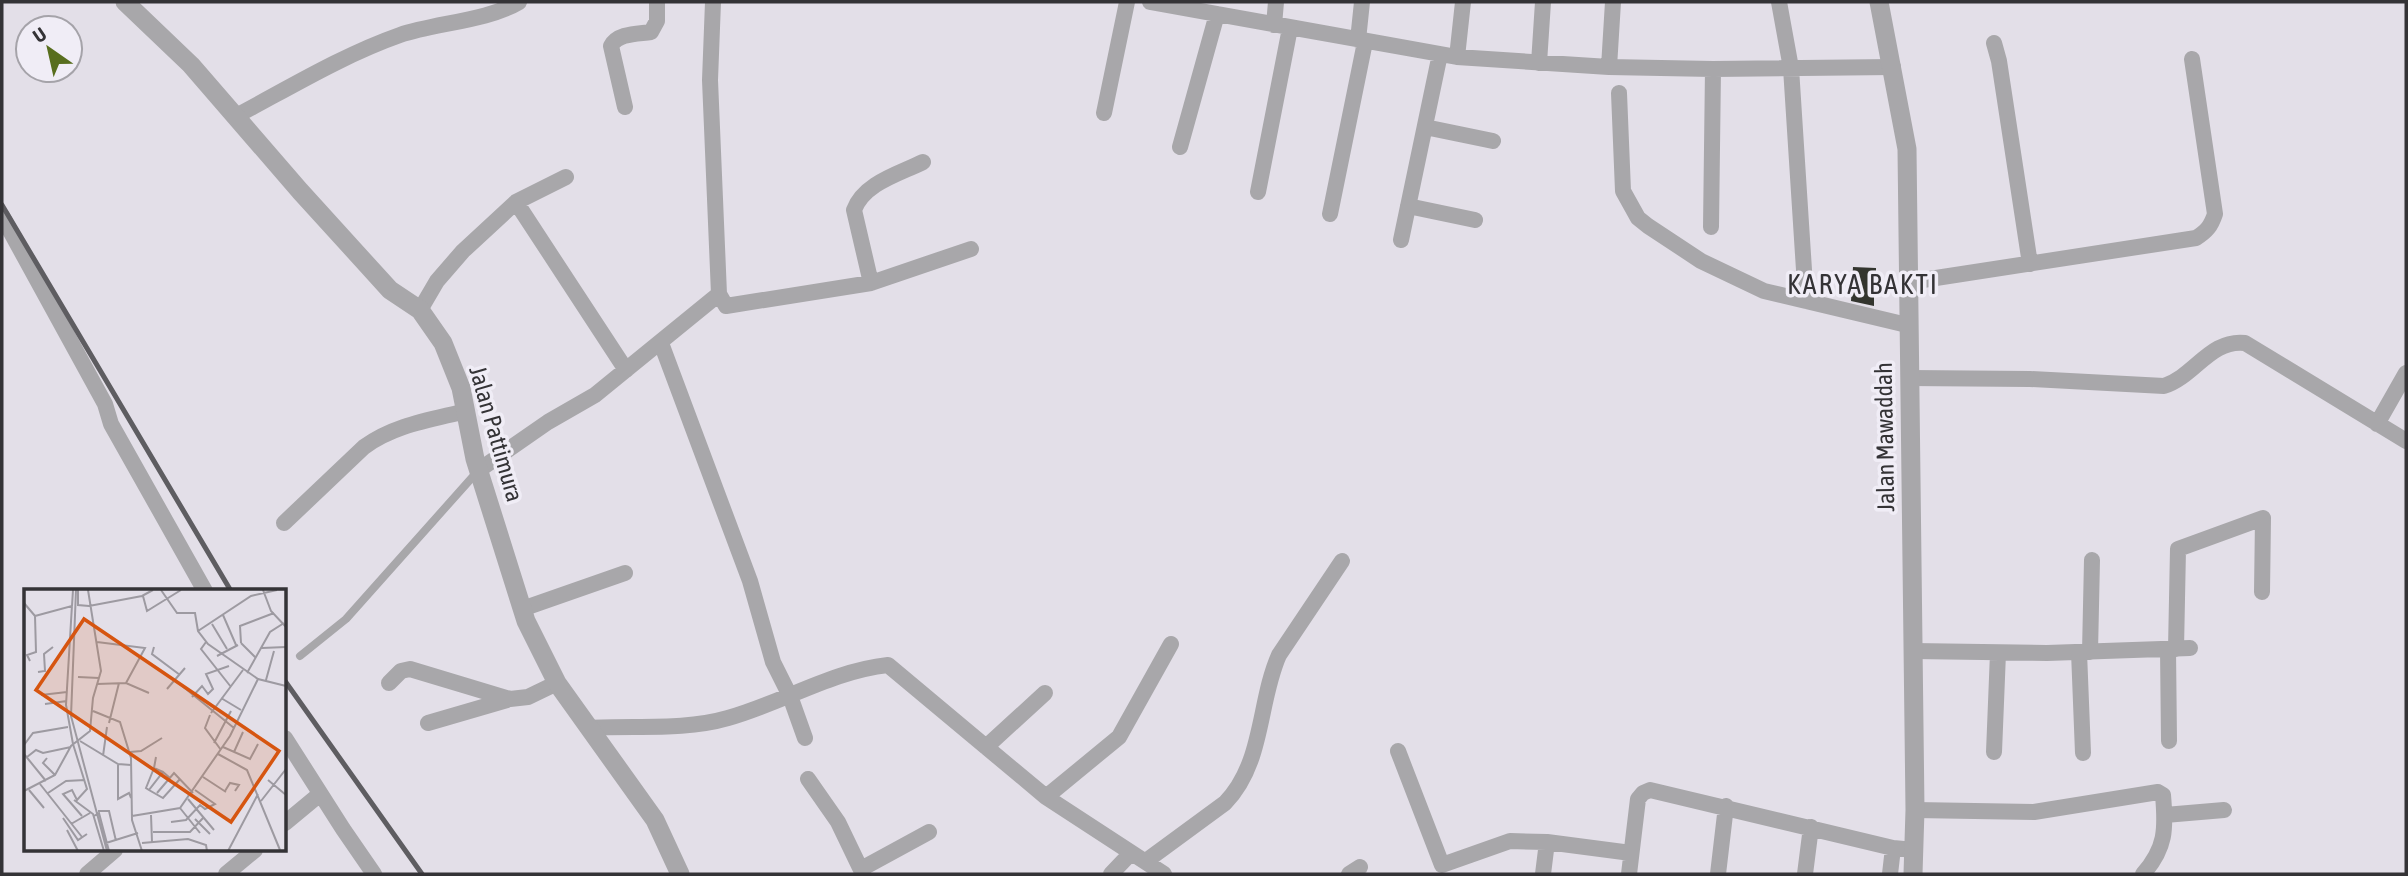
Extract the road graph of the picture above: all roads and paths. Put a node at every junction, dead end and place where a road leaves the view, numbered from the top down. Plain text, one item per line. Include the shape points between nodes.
1 (125, 2) edge
2 (519, 2) edge
3 (657, 2) edge
4 (713, 2) edge
5 (1128, 2) edge
6 (1150, 2) edge
7 (1276, 2) edge
8 (1362, 2) edge
9 (1463, 2) edge
10 (1543, 2) edge
11 (1613, 2) edge
12 (1779, 2) edge
13 (1879, 2) edge
14 (1209, 9) edge
15 (1282, 26) junction
16 (1361, 41) junction
17 (1994, 43) dead end
18 (1440, 54) junction
19 (1457, 57) junction
20 (2192, 59) dead end
21 (1539, 63) junction
22 (1609, 67) junction
23 (1893, 67) junction
24 (1791, 68) junction
25 (1713, 69) junction
26 (1619, 93) dead end
27 (625, 107) dead end
28 (1104, 113) dead end
29 (236, 116) junction
30 (1425, 127) junction
31 (1493, 141) dead end
32 (1180, 147) dead end
33 (923, 162) dead end
34 (566, 177) dead end
35 (1258, 192) dead end
36 (516, 201) junction
37 (1408, 206) junction
38 (1330, 214) dead end
39 (2, 216) edge
40 (1475, 220) dead end
41 (1711, 227) dead end
42 (1401, 240) dead end
43 (971, 249) dead end
44 (2029, 264) junction
45 (1910, 282) junction
46 (871, 283) junction
47 (719, 294) junction
48 (1806, 301) junction
49 (420, 310) junction
50 (1908, 325) junction
51 (661, 343) junction
52 (626, 370) junction
53 (2406, 373) edge
54 (1909, 378) junction
55 (466, 411) junction
56 (2377, 424) junction
57 (2406, 442) edge
58 (479, 470) junction
59 (284, 523) dead end
60 (2092, 560) dead end
61 (1342, 561) dead end
62 (625, 573) dead end
63 (204, 589) edge
64 (2262, 592) dead end
65 (522, 609) junction
66 (1171, 644) dead end
67 (2178, 649) junction
68 (1913, 651) junction
69 (2085, 652) junction
70 (1998, 653) junction
71 (300, 656) dead end
72 (389, 683) dead end
73 (557, 683) junction
74 (1045, 693) dead end
75 (790, 696) junction
76 (510, 699) junction
77 (428, 723) dead end
78 (588, 728) junction
79 (805, 738) dead end
80 (287, 741) edge
81 (2169, 741) dead end
82 (986, 747) junction
83 (1398, 751) dead end
84 (1994, 752) dead end
85 (2083, 754) dead end
86 (808, 779) dead end
87 (320, 793) junction
88 (1046, 797) junction
89 (1726, 806) junction
90 (1915, 810) junction
91 (2224, 810) dead end
92 (2165, 815) junction
93 (287, 821) edge
94 (1811, 827) junction
95 (929, 832) dead end
96 (1547, 842) junction
97 (1893, 848) junction
98 (1914, 850) junction
99 (113, 852) edge
100 (252, 852) edge
101 (1131, 853) junction
102 (1631, 853) junction
103 (1146, 861) junction
104 (1443, 870) edge
105 (862, 872) edge
106 (87, 874) edge
107 (226, 874) edge
108 (374, 874) edge
109 (680, 874) edge
110 (1111, 874) edge
111 (1164, 874) edge
112 (1543, 874) edge
113 (1629, 874) edge
114 (1718, 874) edge
115 (1805, 874) edge
116 (1890, 874) edge
117 (1913, 874) edge
118 (2143, 874) edge

1 - 29 street, Jalan Pattimura
2 - 29 street via 452,24 403,33
3 - 27 street via 657,20 651,32 621,37 611,46
4 - 47 street via 710,80
5 - 28 street
6 - 14 street
7 - 15 street
8 - 16 street
9 - 19 street
10 - 21 street
11 - 22 street
12 - 24 street
13 - 23 street, Jalan Mawaddah
14 - 15 street
14 - 32 street
15 - 16 street
15 - 35 street
16 - 18 street
16 - 38 street
17 - 44 street
18 - 19 street
18 - 30 street
19 - 21 street
20 - 44 street via 2215,214 2212,225 2196,238
21 - 22 street
22 - 25 street
23 - 24 street
23 - 45 street, Jalan Mawaddah via 1907,149
24 - 25 street
24 - 48 street
25 - 41 street
26 - 48 street via 1623,191 1638,218 1701,261 1764,291
29 - 49 street, Jalan Pattimura via 390,290
30 - 31 street
30 - 37 street
33 - 46 street via 858,199 854,210
34 - 36 street
36 - 49 street via 463,251
36 - 52 street
37 - 40 street
37 - 42 street
39 - 63 street
43 - 46 street
44 - 45 street
45 - 50 street, Jalan Mawaddah
46 - 47 street via 730,307
47 - 51 street
48 - 50 street
49 - 55 street, Jalan Pattimura via 443,343
50 - 54 street, Jalan Mawaddah
51 - 52 street
51 - 75 street via 750,580 773,662
52 - 58 street
53 - 56 street
54 - 56 street via 2164,386 2176,382 2218,347 2238,342
54 - 68 street, Jalan Mawaddah
55 - 58 street, Jalan Pattimura
55 - 59 street via 395,428 377,437
56 - 57 street
58 - 65 street, Jalan Pattimura
58 - 71 lane via 346,619
60 - 69 street
61 - 103 street via 1279,655 1255,749 1235,793
62 - 65 street
64 - 67 street via 2263,518 2178,550
65 - 73 street, Jalan Pattimura
66 - 88 street via 1119,737
67 - 69 street
67 - 81 street
68 - 70 street
68 - 90 street, Jalan Mawaddah
69 - 70 street
69 - 85 street
70 - 84 street
72 - 76 street via 410,669
73 - 76 street via 528,697
73 - 78 street, Jalan Pattimura
74 - 82 street
75 - 78 street via 729,719 691,726
75 - 79 street
75 - 82 street via 852,672 888,665
76 - 77 street
78 - 109 street, Jalan Pattimura via 655,820
80 - 87 street
82 - 88 street
83 - 104 street
86 - 105 street via 838,822
87 - 93 street
87 - 108 street
88 - 101 street
89 - 94 street
89 - 102 street via 1650,790 1643,793 1638,799
89 - 114 street
90 - 92 street via 2034,812 2153,791 2162,795
90 - 98 street, Jalan Mawaddah
91 - 92 street
92 - 118 street via 2157,858
94 - 97 street
94 - 115 street
95 - 105 street
96 - 102 street
96 - 104 street via 1510,841
96 - 112 street
97 - 98 street
97 - 116 street
98 - 117 street, Jalan Mawaddah
99 - 106 street
100 - 107 street
101 - 103 street
101 - 110 street
102 - 113 street
103 - 111 street

